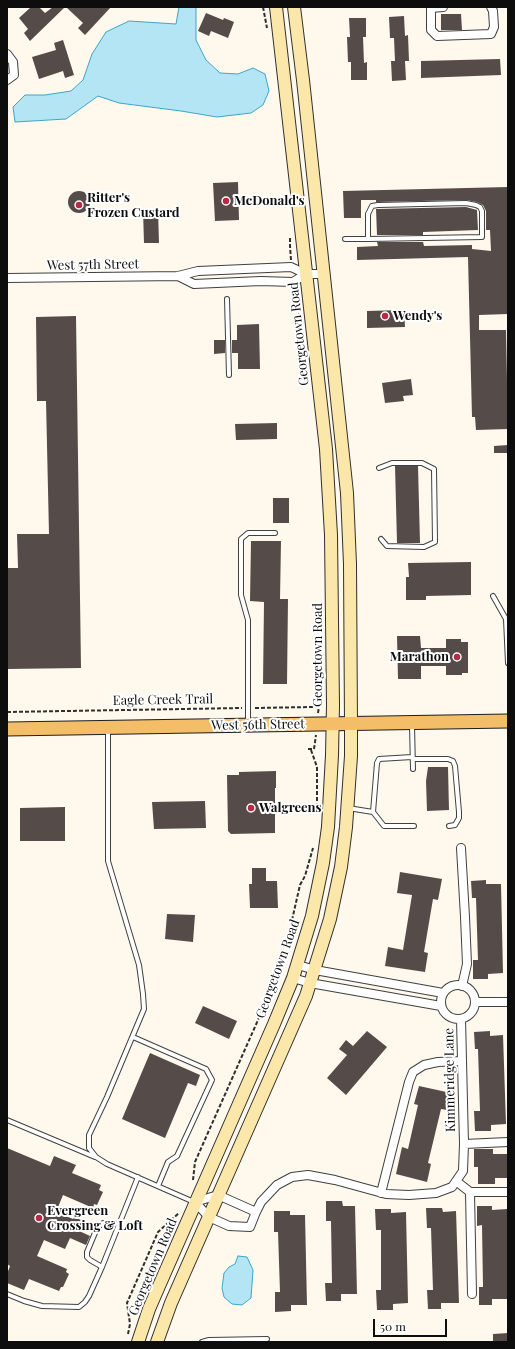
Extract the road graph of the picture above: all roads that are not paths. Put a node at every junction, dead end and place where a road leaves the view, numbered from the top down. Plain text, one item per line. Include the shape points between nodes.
1 (276, 7) edge
2 (294, 7) edge
3 (430, 7) edge
4 (443, 7) edge
5 (491, 7) edge
6 (7, 54) edge
7 (7, 80) edge
8 (345, 239) dead end
9 (368, 239) junction
10 (306, 274) junction
11 (323, 274) junction
12 (178, 276) junction
13 (7, 278) edge
14 (227, 299) dead end
15 (229, 375) dead end
16 (379, 468) dead end
17 (275, 533) dead end
18 (380, 539) dead end
19 (494, 596) dead end
20 (508, 663) edge
21 (508, 721) edge
22 (412, 723) junction
23 (332, 724) junction
24 (351, 724) junction
25 (248, 725) junction
26 (7, 728) edge
27 (108, 728) junction
28 (412, 758) junction
29 (413, 769) dead end
30 (348, 808) junction
31 (373, 812) junction
32 (414, 826) dead end
33 (449, 826) dead end
34 (461, 848) dead end
35 (298, 965) junction
36 (315, 970) junction
37 (293, 978) junction
38 (310, 983) junction
39 (462, 986) junction
40 (443, 993) junction
41 (475, 1002) junction
42 (508, 1002) edge
43 (441, 1006) junction
44 (461, 1019) junction
45 (133, 1037) junction
46 (462, 1061) junction
47 (7, 1120) edge
48 (508, 1142) edge
49 (464, 1144) junction
50 (96, 1157) junction
51 (138, 1177) junction
52 (456, 1181) junction
53 (158, 1186) junction
54 (470, 1192) junction
55 (508, 1192) edge
56 (381, 1193) junction
57 (218, 1195) junction
58 (191, 1200) junction
59 (256, 1212) junction
60 (208, 1217) junction
61 (119, 1224) junction
62 (102, 1267) junction
63 (7, 1294) edge
64 (472, 1294) dead end
65 (133, 1339) edge
66 (267, 1339) dead end
67 (157, 1342) edge
68 (202, 1342) edge

1 - 10 main road, Georgetown Road
2 - 11 main road
3 - 4 street
3 - 5 street via 432,30 435,36 440,36 491,34 494,27
6 - 7 street via 13,62 14,75
8 - 9 lane
9 - 9 lane via 482,237 482,211 480,207 466,203 372,206 368,214
10 - 11 street, West 57th Street
10 - 12 street, West 57th Street via 291,267 198,271
10 - 12 street, West 57th Street via 293,282 194,284
10 - 23 main road, Georgetown Road via 326,449 331,535
11 - 24 main road via 347,493
12 - 13 street, West 57th Street
14 - 15 lane
16 - 18 lane via 392,463 422,463 434,469 435,542 424,547 387,546
17 - 25 lane via 248,533 241,539 241,595 248,620
19 - 20 lane via 506,619
21 - 22 main road, West 56th Street
22 - 24 main road, West 56th Street
22 - 28 lane
23 - 24 main road, West 56th Street
23 - 25 main road, West 56th Street
23 - 35 main road, Georgetown Road via 325,844 312,916
24 - 30 main road
25 - 27 main road, West 56th Street
26 - 27 main road, West 56th Street
27 - 45 lane via 108,861 138,965 143,994 144,1009
28 - 29 lane
28 - 31 lane via 379,759
28 - 33 lane via 453,761 459,818 455,825
30 - 31 lane
30 - 36 main road via 341,867 326,935
31 - 32 lane via 384,826
34 - 39 street via 466,917 466,964
35 - 36 street
35 - 37 main road, Georgetown Road
36 - 38 main road
36 - 40 street
37 - 38 street
37 - 58 main road, Georgetown Road
38 - 43 street
38 - 57 main road
39 - 40 street via 451,986
39 - 41 street via 471,992
40 - 43 street
41 - 42 street
41 - 44 street via 471,1013
43 - 44 street via 451,1018
44 - 46 street, Kimmeridge Lane
45 - 50 lane via 90,1135 89,1148
45 - 53 lane via 206,1069 212,1080 177,1156 168,1162
46 - 49 street, Kimmeridge Lane
46 - 56 street via 424,1065 413,1072
47 - 50 lane
48 - 49 street, Kimmeridge Lane
49 - 52 street via 463,1171
50 - 51 lane
51 - 53 lane
51 - 61 lane
52 - 54 street
52 - 56 street via 452,1187 436,1194
53 - 58 lane
54 - 55 street
54 - 64 street
56 - 59 street via 308,1175 292,1177 277,1185
57 - 58 street
57 - 59 street
57 - 60 main road
58 - 60 street
58 - 65 main road, Georgetown Road via 149,1309
59 - 60 street via 250,1226 229,1226
60 - 67 main road
61 - 62 lane
61 - 62 lane via 103,1223 97,1228 87,1252 87,1257
62 - 63 lane via 89,1296 79,1307 42,1306
66 - 68 lane

